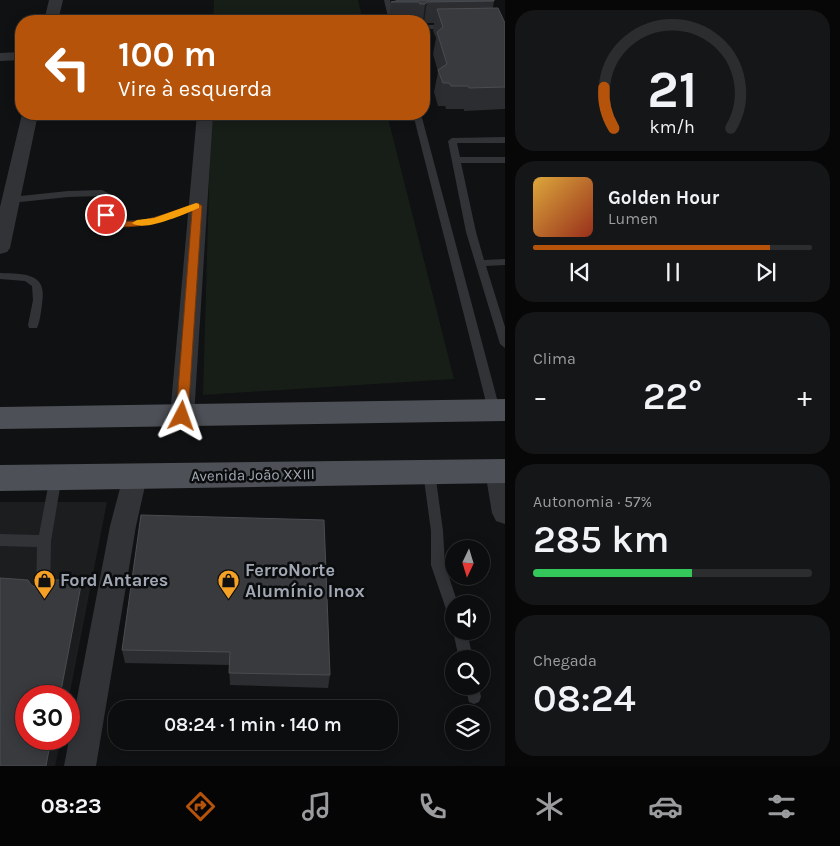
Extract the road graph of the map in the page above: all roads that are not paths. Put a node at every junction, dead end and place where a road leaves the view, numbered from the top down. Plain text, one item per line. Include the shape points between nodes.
1 (56, 0) edge
2 (387, 0) edge
3 (52, 15) edge
4 (391, 15) edge
5 (430, 27) edge
6 (461, 27) edge
7 (15, 56) edge
8 (0, 57) edge
9 (29, 120) edge
10 (205, 120) edge
11 (419, 120) edge
12 (505, 140) edge
13 (456, 160) junction
14 (505, 160) edge
15 (11, 200) junction
16 (198, 206) junction
17 (0, 248) edge
18 (505, 262) edge
19 (480, 263) junction
20 (0, 276) edge
21 (33, 325) dead end
22 (505, 344) edge
23 (500, 410) edge
24 (182, 416) junction
25 (0, 418) edge
26 (501, 471) edge
27 (430, 472) junction
28 (56, 476) junction
29 (135, 477) junction
30 (0, 478) edge
31 (505, 513) edge
32 (0, 540) edge
33 (44, 541) junction
34 (44, 594) edge
35 (448, 595) edge
36 (80, 766) edge

1 - 3 street
2 - 4 lane
5 - 6 lane
7 - 8 street
9 - 15 street
10 - 16 street
11 - 23 lane
12 - 13 lane via 452,141
13 - 14 lane
13 - 19 lane
15 - 16 lane via 73,192 107,194 107,219 129,224 156,221
15 - 17 street
16 - 24 street
18 - 19 lane
19 - 22 lane
20 - 21 lane via 23,276 36,282 39,295
23 - 24 main road
24 - 25 main road
26 - 27 main road, Avenida João XXIII
26 - 31 street
27 - 29 main road, Avenida João XXIII
27 - 35 lane via 438,565
28 - 29 main road, Avenida João XXIII
28 - 30 main road, Avenida João XXIII
28 - 33 lane
29 - 36 street via 123,526
32 - 33 lane
33 - 34 lane

